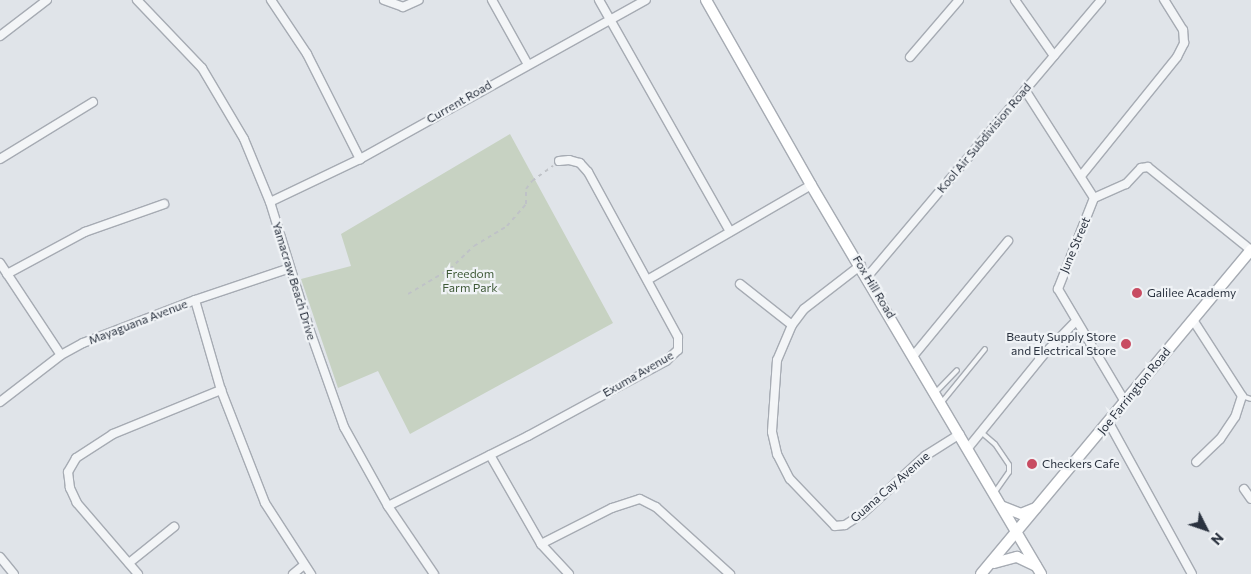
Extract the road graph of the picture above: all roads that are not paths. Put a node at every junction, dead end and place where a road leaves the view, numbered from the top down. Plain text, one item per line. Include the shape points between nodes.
1 (47, 0) edge
2 (137, 0) edge
3 (271, 0) edge
4 (384, 0) edge
5 (419, 0) edge
6 (492, 0) edge
7 (598, 0) edge
8 (646, 0) edge
9 (706, 0) edge
10 (959, 0) edge
11 (1015, 0) edge
12 (1101, 0) edge
13 (1164, 0) edge
14 (609, 19) junction
15 (0, 36) edge
16 (1054, 56) junction
17 (910, 57) dead end
18 (527, 63) junction
19 (1024, 90) junction
20 (93, 102) dead end
21 (0, 158) edge
22 (360, 159) junction
23 (559, 162) road end
24 (1081, 176) junction
25 (811, 185) junction
26 (1094, 198) junction
27 (270, 202) junction
28 (164, 204) dead end
29 (730, 232) junction
30 (1008, 241) dead end
31 (1251, 250) edge
32 (0, 263) edge
33 (861, 265) junction
34 (290, 268) junction
35 (7, 274) junction
36 (868, 276) junction
37 (649, 279) junction
38 (740, 284) dead end
39 (195, 300) junction
40 (1193, 320) junction
41 (1076, 322) junction
42 (792, 325) junction
43 (985, 350) dead end
44 (914, 354) junction
45 (61, 356) junction
46 (957, 370) dead end
47 (220, 390) junction
48 (936, 392) junction
49 (1242, 396) junction
50 (1251, 399) edge
51 (0, 402) edge
52 (942, 402) junction
53 (1125, 402) junction
54 (1108, 423) junction
55 (981, 432) junction
56 (960, 434) junction
57 (968, 448) junction
58 (490, 455) junction
59 (1196, 462) dead end
60 (1244, 489) dead end
61 (995, 492) junction
62 (1251, 499) edge
63 (1000, 502) junction
64 (388, 506) junction
65 (1039, 506) junction
66 (174, 527) dead end
67 (1018, 533) junction
68 (541, 544) junction
69 (0, 557) edge
70 (129, 563) junction
71 (304, 565) junction
72 (984, 571) edge
73 (1040, 572) edge
74 (14, 574) edge
75 (138, 574) edge
76 (293, 574) edge
77 (311, 574) edge
78 (434, 574) edge
79 (569, 574) edge
80 (730, 574) edge
81 (1192, 574) edge

1 - 15 street
2 - 27 street, Yamacraw Beach Drive via 182,45 217,92 244,139
3 - 22 street via 307,54
4 - 5 street via 404,7
6 - 18 street
7 - 14 street
8 - 14 street, Current Road
9 - 25 main road, Fox Hill Road
10 - 17 street
11 - 16 street
12 - 16 street, Kool Air Subdivision Road
13 - 24 street via 1183,30 1184,44 1177,58
14 - 18 street, Current Road
14 - 29 street
16 - 19 street, Kool Air Subdivision Road
18 - 22 street, Current Road
19 - 24 street
19 - 36 street, Kool Air Subdivision Road
20 - 21 street
22 - 27 street, Current Road
23 - 37 street, Exuma Avenue via 580,163 588,172
24 - 26 street
25 - 29 street
25 - 33 main road, Fox Hill Road
26 - 31 street via 1126,184 1141,168 1148,167
26 - 41 street, June Street via 1058,289
27 - 34 street, Yamacraw Beach Drive
28 - 35 street via 85,232
29 - 37 street
30 - 44 street
31 - 40 main road, Joe Farrington Road
32 - 35 street
33 - 36 main road, Fox Hill Road
33 - 42 street, Guana Cay Avenue via 804,309
34 - 39 street, Mayaguana Avenue
34 - 64 street, Yamacraw Beach Drive via 344,427
35 - 45 street
36 - 44 main road, Fox Hill Road
37 - 58 street, Exuma Avenue via 678,337 678,350 666,361
38 - 42 street
39 - 45 street, Mayaguana Avenue via 83,343
39 - 47 street
40 - 49 street
40 - 53 main road, Joe Farrington Road
41 - 53 street, June Street
41 - 55 street via 1044,354
42 - 56 street, Guana Cay Avenue via 777,360 772,432 777,454 790,479 835,526 854,521 925,456
43 - 52 lane
44 - 48 main road, Fox Hill Road
45 - 51 street, Mayaguana Avenue
46 - 48 lane
47 - 70 street via 113,434 76,458 68,472 70,488 77,503
47 - 71 street via 265,503
48 - 52 main road, Fox Hill Road
49 - 50 lane
49 - 59 street via 1235,417 1225,432
52 - 56 main road, Fox Hill Road
53 - 54 main road, Joe Farrington Road
54 - 65 main road, Joe Farrington Road
54 - 81 street
55 - 57 street
55 - 61 lane via 1009,465 1009,472
56 - 57 main road, Fox Hill Road
57 - 61 main road, Fox Hill Road
58 - 64 street, Exuma Avenue
58 - 68 street
60 - 62 street
61 - 63 main road, Fox Hill Road
63 - 65 main road via 1015,513 1028,512
63 - 67 main road, Fox Hill Road
64 - 78 street, Yamacraw Beach Drive
65 - 67 main road, Joe Farrington Road
66 - 70 street
67 - 72 main road, Joe Farrington Road
67 - 73 main road, Fox Hill Road
68 - 79 street
68 - 80 street via 612,508 640,499 656,507
69 - 74 street
70 - 75 street
71 - 76 street
71 - 77 street
72 - 73 main road via 1004,558 1017,557 1030,562

